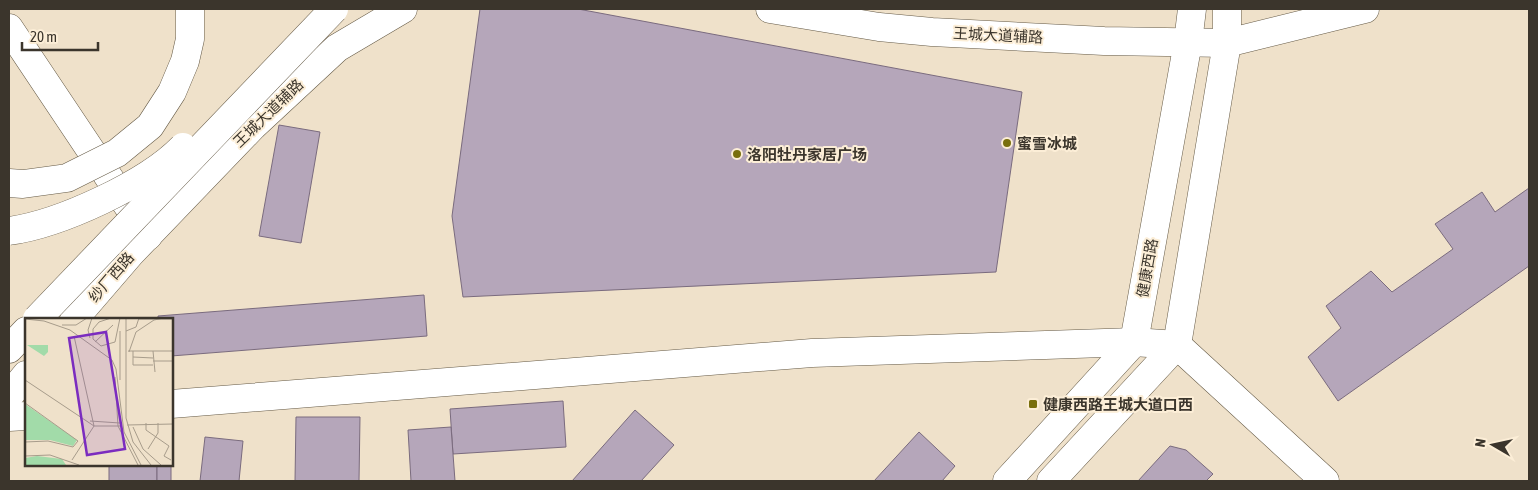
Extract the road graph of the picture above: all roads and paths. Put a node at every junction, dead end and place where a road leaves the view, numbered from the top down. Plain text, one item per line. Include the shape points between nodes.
1 (190, 9) edge
2 (334, 9) edge
3 (403, 9) edge
4 (770, 9) edge
5 (1192, 9) edge
6 (1227, 9) edge
7 (1365, 9) edge
8 (9, 28) edge
9 (1188, 42) junction
10 (1227, 43) junction
11 (9, 183) edge
12 (9, 231) edge
13 (148, 236) junction
14 (39, 318) edge
15 (75, 318) edge
16 (25, 332) edge
17 (1134, 342) junction
18 (1177, 344) junction
19 (9, 349) edge
20 (25, 376) edge
21 (9, 396) edge
22 (172, 404) edge
23 (25, 416) edge
24 (9, 417) edge
25 (1006, 481) edge
26 (1050, 481) edge
27 (1325, 481) edge

1 - 11 main road, bridge via 190,39 185,62 172,92 150,126 117,153 66,178
2 - 12 main road, bridge via 254,74 176,154 131,185 28,228
2 - 14 main road, bridge
3 - 13 main road, 王城大道辅路 via 337,48 252,126
4 - 9 main road, 王城大道辅路 via 932,32
5 - 9 main road, 健康西路
6 - 10 main road
7 - 10 main road, 王城大道辅路
8 - 13 main road
9 - 10 main road, 王城大道辅路
9 - 17 main road, 健康西路
10 - 18 main road
13 - 15 main road, 纱厂西路
16 - 19 main road
17 - 18 main road
17 - 22 main road via 812,353
17 - 25 main road
18 - 26 main road
18 - 27 main road
20 - 21 main road
23 - 24 main road

